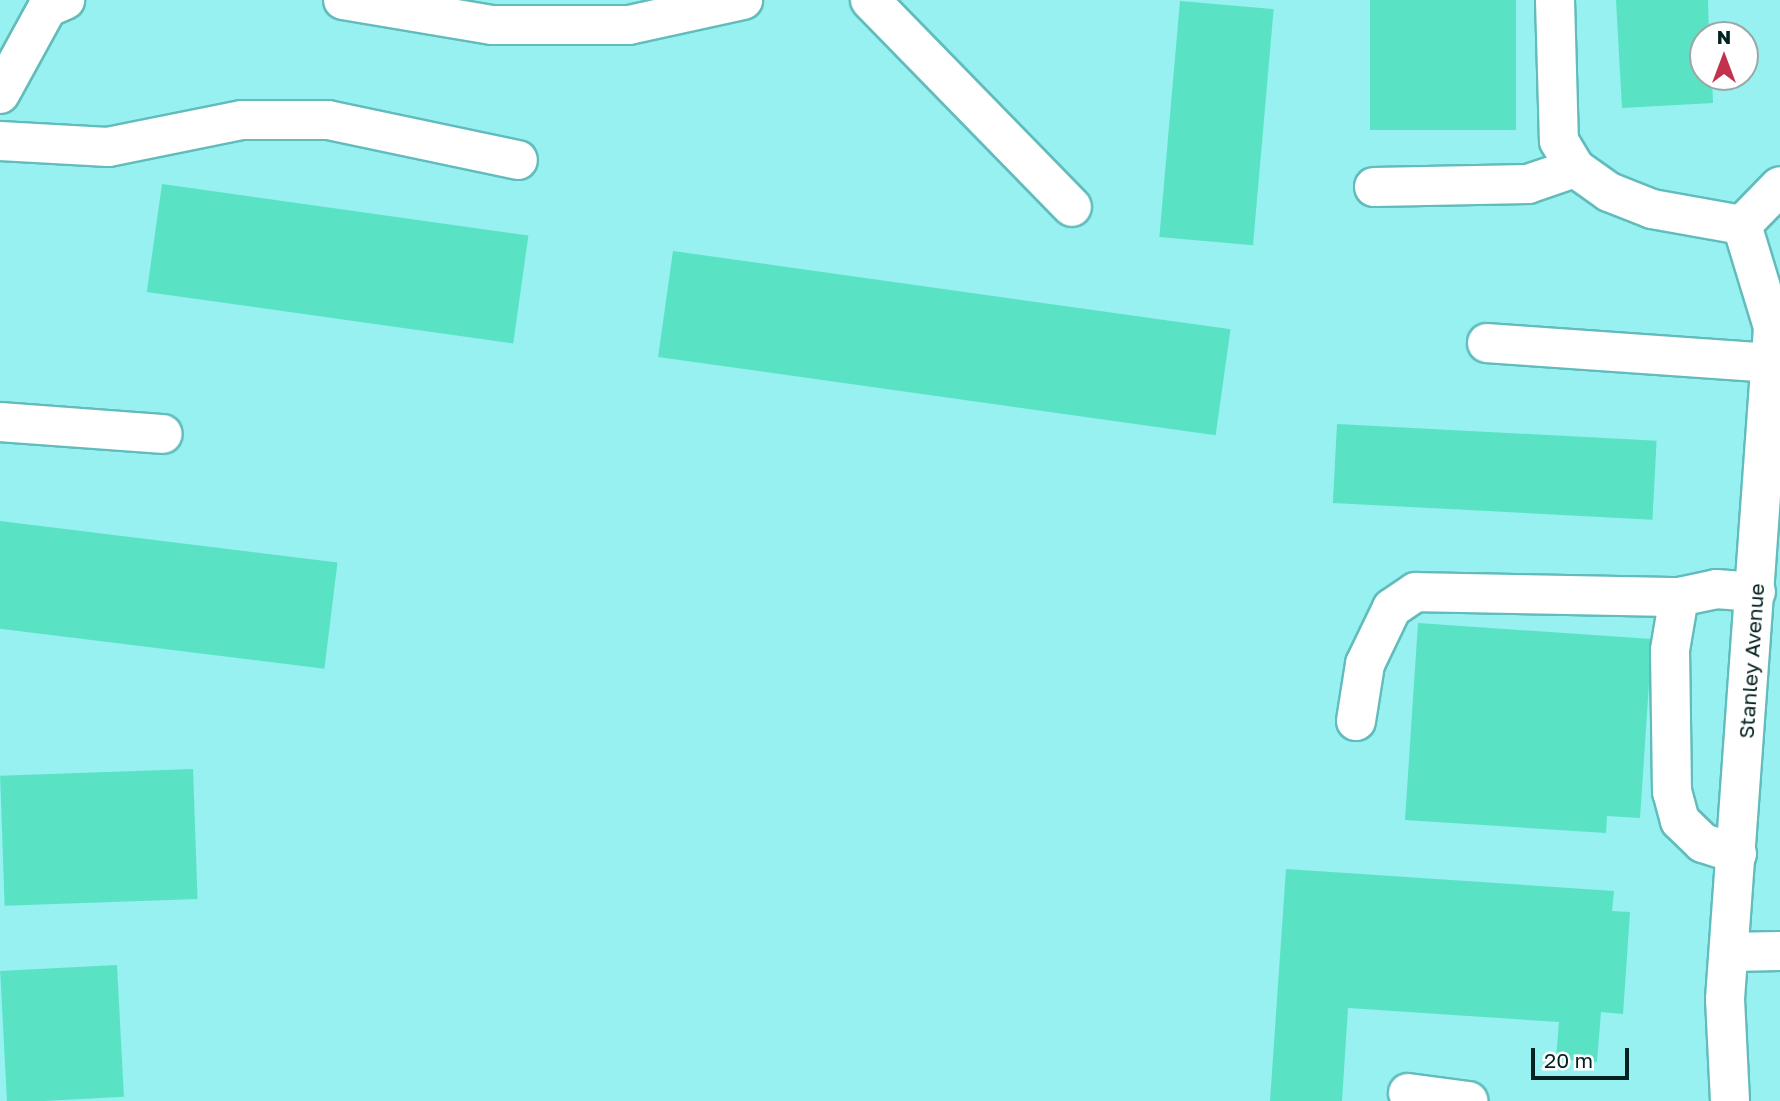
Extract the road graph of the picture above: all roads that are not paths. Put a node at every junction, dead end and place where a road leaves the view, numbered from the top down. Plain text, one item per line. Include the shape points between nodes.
1 (343, 0) edge
2 (743, 0) edge
3 (870, 0) edge
4 (1555, 0) edge
5 (54, 3) edge
6 (631, 13) edge
7 (0, 94) edge
8 (0, 141) edge
9 (518, 160) dead end
10 (1575, 168) junction
11 (1780, 186) edge
12 (1374, 187) dead end
13 (1072, 207) dead end
14 (1742, 225) junction
15 (1487, 343) dead end
16 (1770, 363) junction
17 (0, 422) edge
18 (163, 434) dead end
19 (1765, 572) edge
20 (1679, 597) junction
21 (1356, 721) dead end
22 (1737, 854) junction
23 (1780, 951) edge
24 (1729, 952) junction
25 (1408, 1093) dead end
26 (1468, 1101) edge
27 (1730, 1101) edge

1 - 6 lane via 492,25
2 - 6 lane
3 - 13 lane
4 - 10 lane via 1559,141
5 - 7 lane
8 - 9 lane via 108,147 242,120 328,120
10 - 12 lane via 1528,184
10 - 14 lane via 1609,192 1652,209
11 - 14 lane
14 - 16 lane, Stanley Avenue via 1773,327
15 - 16 lane
16 - 19 lane, Stanley Avenue
17 - 18 lane
19 - 20 lane
19 - 22 lane, Stanley Avenue
20 - 21 lane via 1416,592 1392,608 1365,664
20 - 22 lane via 1670,650 1672,792 1688,829 1703,843
22 - 24 lane, Stanley Avenue
23 - 24 lane
24 - 27 lane, Stanley Avenue via 1726,1078
25 - 26 lane

